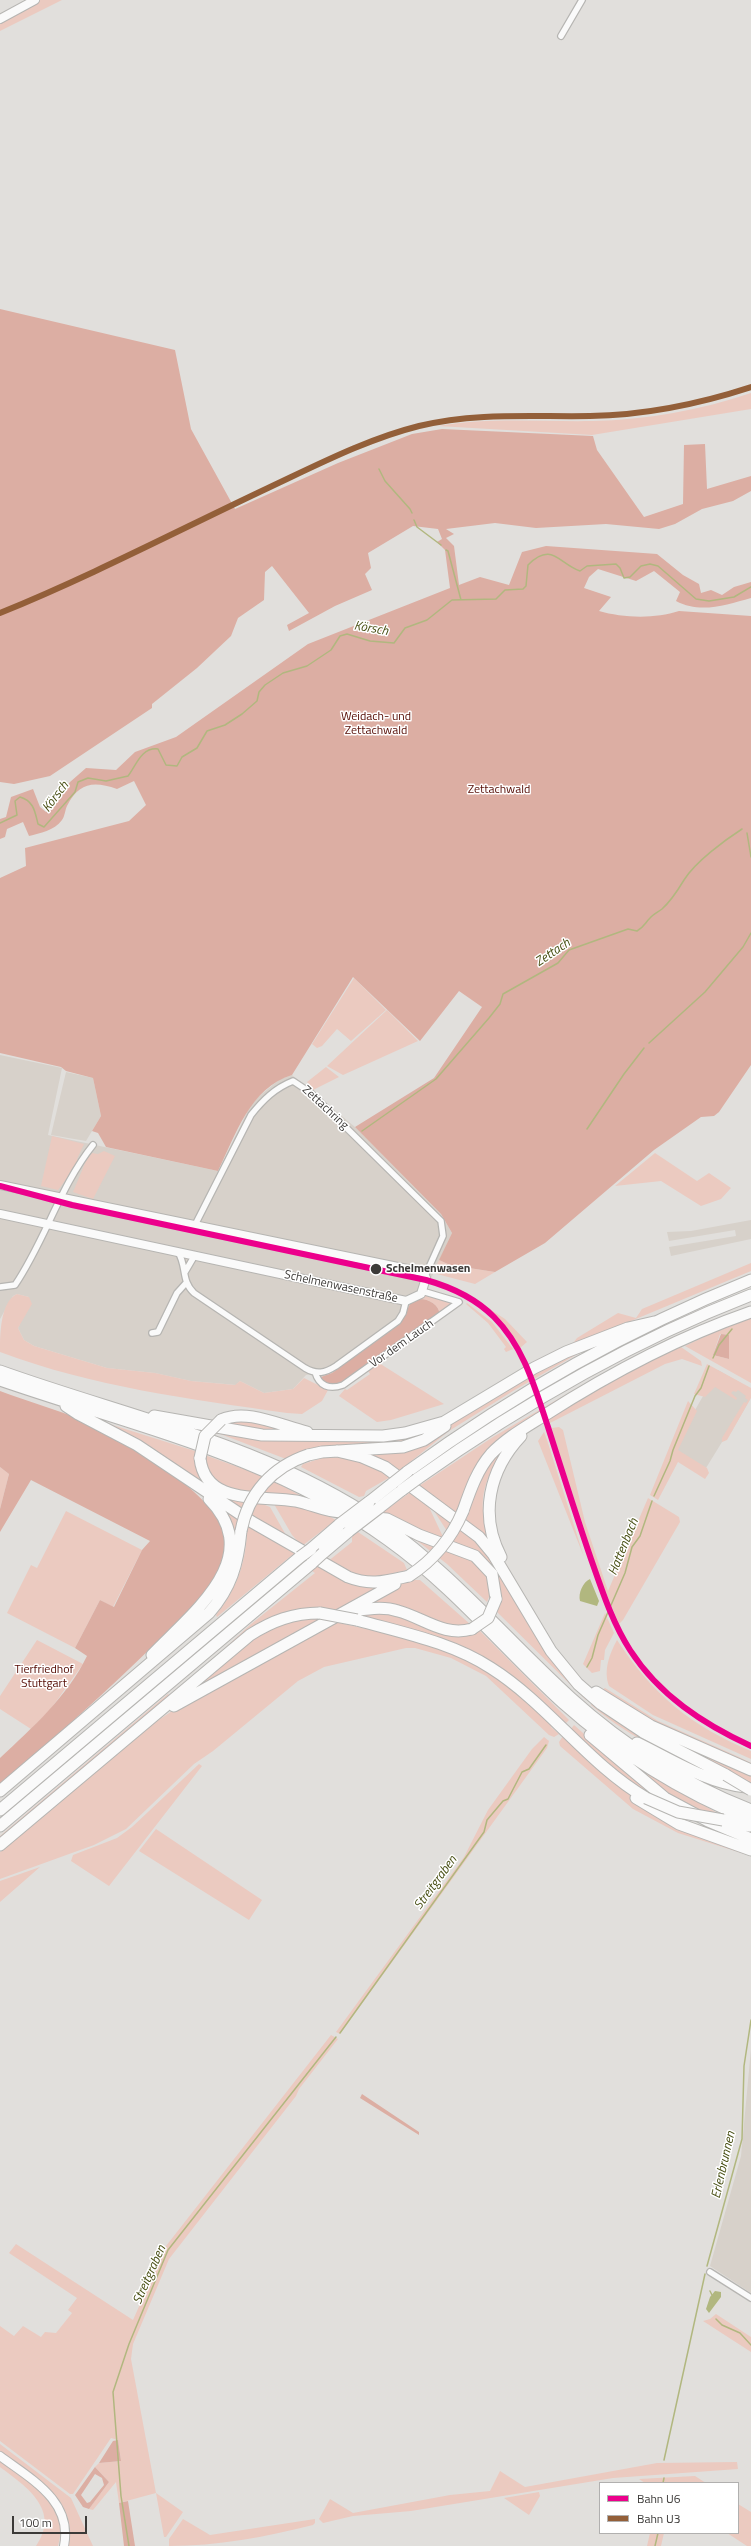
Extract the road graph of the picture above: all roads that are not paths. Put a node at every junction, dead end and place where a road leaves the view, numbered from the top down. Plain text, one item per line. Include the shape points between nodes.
1 (35, 0) edge
2 (582, 0) edge
3 (0, 19) edge
4 (561, 36) dead end
5 (94, 1145) dead end
6 (0, 1184) edge
7 (62, 1197) junction
8 (0, 1214) edge
9 (48, 1224) junction
10 (195, 1224) junction
11 (178, 1252) junction
12 (195, 1255) junction
13 (184, 1273) junction
14 (426, 1274) junction
15 (751, 1280) edge
16 (186, 1284) junction
17 (0, 1287) edge
18 (422, 1292) junction
19 (751, 1295) edge
20 (406, 1301) junction
21 (751, 1312) edge
22 (654, 1322) junction
23 (152, 1333) dead end
24 (0, 1371) edge
25 (315, 1372) junction
26 (0, 1380) edge
27 (59, 1401) junction
28 (476, 1404) junction
29 (136, 1415) junction
30 (538, 1419) junction
31 (323, 1436) junction
32 (337, 1451) junction
33 (192, 1482) junction
34 (347, 1512) junction
35 (372, 1517) junction
36 (345, 1528) junction
37 (409, 1576) junction
38 (509, 1580) junction
39 (209, 1613) junction
40 (339, 1615) junction
41 (170, 1666) junction
42 (126, 1685) junction
43 (595, 1695) junction
44 (578, 1715) junction
45 (152, 1716) junction
46 (612, 1732) junction
47 (751, 1770) edge
48 (622, 1782) junction
49 (751, 1789) edge
50 (0, 1791) edge
51 (0, 1810) edge
52 (751, 1810) edge
53 (751, 1820) edge
54 (0, 1826) edge
55 (751, 1826) edge
56 (751, 1839) edge
57 (0, 1845) edge
58 (751, 1850) edge
59 (710, 2272) dead end
60 (751, 2298) edge
61 (0, 2456) edge
62 (64, 2546) edge

1 - 3 street
2 - 4 street
5 - 7 street
6 - 7 street
7 - 9 street
7 - 10 street
8 - 9 street, Schelmenwasenstraße
9 - 11 street, Schelmenwasenstraße
9 - 17 street via 15,1285
10 - 14 street
10 - 14 street, Zettachring via 251,1115 280,1086 293,1081 311,1093 441,1221 443,1236
11 - 12 street, Schelmenwasenstraße
11 - 13 street via 183,1261
12 - 13 street
12 - 20 street, Schelmenwasenstraße
13 - 16 street
14 - 18 street
15 - 22 highway
16 - 23 street via 177,1293 158,1332
16 - 25 street, Vor dem Lauch via 194,1293 305,1368
18 - 20 street, Schelmenwasenstraße
18 - 25 street, Vor dem Lauch via 459,1302 343,1385 332,1388 322,1385 318,1382
19 - 36 highway, bridge via 668,1331 600,1365 507,1418 379,1508
20 - 25 street, Vor dem Lauch via 403,1314 398,1321 327,1372
21 - 30 highway via 636,1363
22 - 28 highway via 628,1328 566,1352 534,1368
22 - 36 highway, bridge via 513,1400 393,1483 369,1502
24 - 29 highway
26 - 27 highway
27 - 33 highway via 137,1445
27 - 34 highway via 240,1459 289,1480
28 - 31 highway via 444,1422 405,1433
28 - 32 highway via 429,1437 412,1445
29 - 31 highway via 165,1416 262,1436
29 - 35 highway via 264,1459 330,1491
30 - 37 highway, bridge via 502,1444 485,1462 463,1511 444,1544 426,1564
30 - 38 highway via 504,1456 489,1495 492,1536 506,1566
31 - 34 highway, bridge via 246,1416 232,1416 221,1420 205,1436 200,1458 205,1477 221,1492 235,1496 301,1502 335,1513
32 - 38 highway via 362,1457 385,1467 452,1515 485,1544
32 - 39 highway, bridge via 308,1455 279,1469 263,1483 246,1510 233,1575 224,1594
33 - 37 highway via 258,1526 348,1577 378,1584
33 - 42 highway via 217,1507 225,1520 231,1543 226,1569 211,1593
34 - 44 highway via 388,1539 445,1585
35 - 40 highway, bridge via 387,1519 419,1535 475,1556 492,1574 496,1599 488,1618 472,1630 448,1632 386,1608
35 - 44 highway via 454,1581
36 - 41 highway, bridge via 310,1549
36 - 54 highway, bridge via 323,1554
37 - 40 highway
38 - 43 highway via 545,1643 567,1671
39 - 41 highway via 203,1626 182,1648
39 - 42 highway
40 - 45 highway via 191,1695 163,1713
41 - 51 highway
42 - 50 highway
43 - 47 highway via 651,1726
43 - 49 highway, bridge via 636,1729
44 - 46 highway
44 - 53 highway via 610,1742 667,1779
44 - 56 highway via 640,1778 665,1798 708,1821
45 - 48 highway, bridge via 260,1628 292,1616 320,1613 357,1620 430,1640 468,1655 506,1678
45 - 57 highway
46 - 49 highway via 702,1775
46 - 52 highway via 680,1776
48 - 55 highway, bridge via 646,1798 678,1812
48 - 58 highway via 636,1797 673,1821
59 - 60 street
61 - 62 street via 46,2490 55,2501 65,2526

